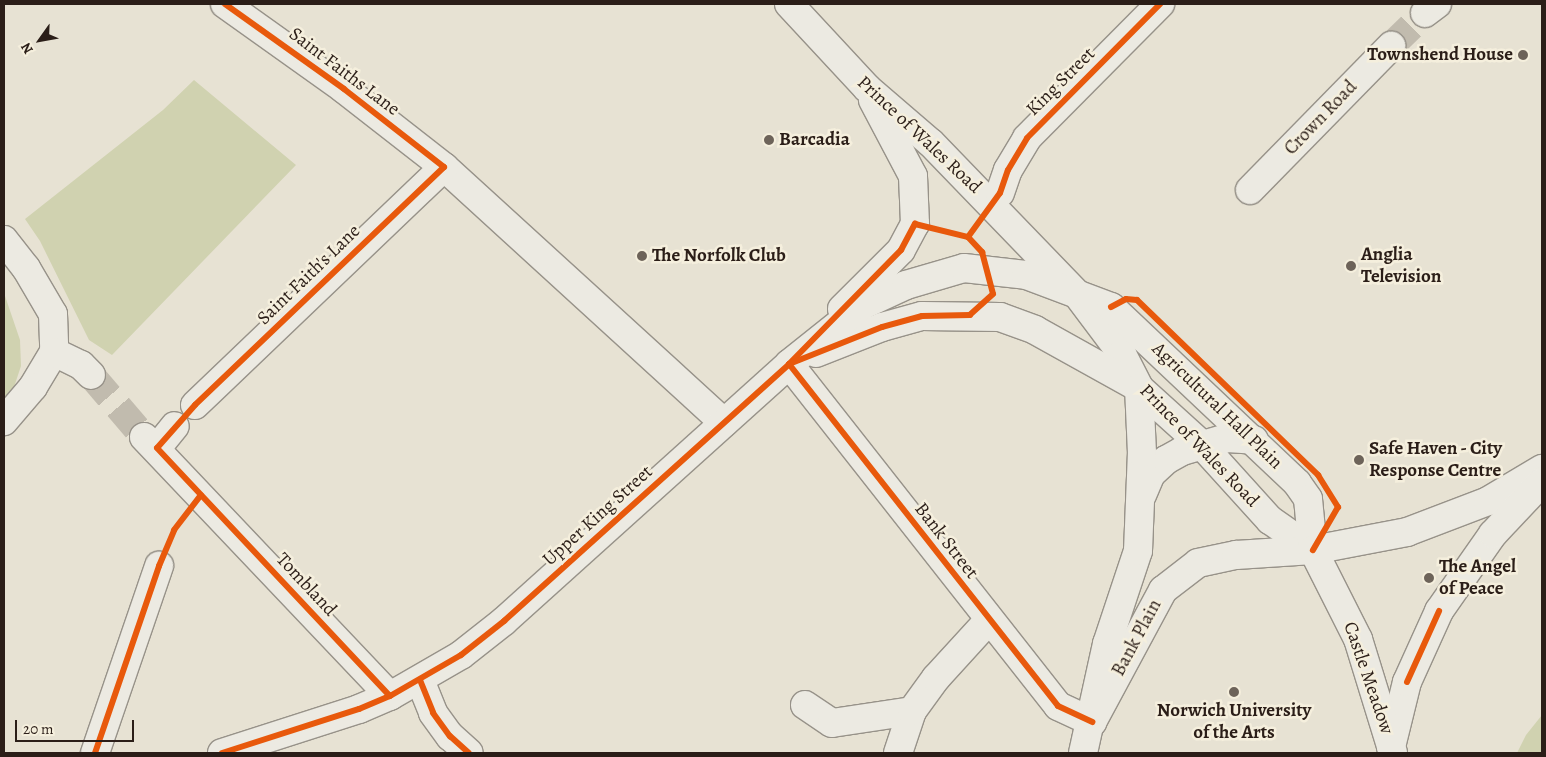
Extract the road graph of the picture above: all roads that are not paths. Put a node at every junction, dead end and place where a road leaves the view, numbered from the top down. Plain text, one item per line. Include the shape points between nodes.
1 (225, 4) edge
2 (788, 4) edge
3 (1160, 4) edge
4 (1391, 46) tunnel mouth
5 (867, 88) junction
6 (444, 167) junction
7 (1250, 190) dead end
8 (1000, 193) dead end
9 (4, 240) edge
10 (1077, 294) junction
11 (54, 352) junction
12 (789, 364) junction
13 (91, 375) tunnel mouth
14 (1139, 388) junction
15 (195, 405) dead end
16 (4, 421) edge
17 (724, 423) junction
18 (175, 426) dead end
19 (1254, 440) junction
20 (1201, 444) junction
21 (1542, 469) edge
22 (1542, 482) edge
23 (1141, 496) junction
24 (1313, 550) junction
25 (159, 566) dead end
26 (989, 620) junction
27 (420, 680) junction
28 (390, 696) junction
29 (805, 706) dead end
30 (912, 711) junction
31 (1092, 722) junction
32 (1392, 750) edge
33 (95, 753) edge
34 (222, 753) edge
35 (470, 753) edge
36 (898, 753) edge
37 (1083, 753) edge

1 - 6 street, Saint Faiths Lane via 344,89
2 - 5 street, Prince of Wales Road
3 - 8 street, King Street via 1027,138 1008,170
4 - 7 street, Crown Road
5 - 10 street, Prince of Wales Road via 931,143
5 - 12 street, Upper King Street via 913,176 916,224 901,250
6 - 15 street, Saint Faith's Lane
6 - 17 street, Saint Faiths Lane
9 - 11 street via 26,268 52,314
10 - 12 street, Upper King Street via 1026,275 964,268 906,285 862,306
10 - 14 street, Prince of Wales Road via 1117,347
10 - 19 street, Agricultural Hall Plain via 1111,307
11 - 13 street via 82,365
11 - 16 street via 33,387
12 - 14 street, Upper King Street via 882,327 922,316 970,314 1019,322
12 - 17 street, Upper King Street
12 - 26 street, Bank Street
14 - 20 street, Prince of Wales Road
14 - 23 street, Bank Plain
17 - 27 street, Upper King Street via 504,620 461,655
18 - 28 street, Tombland via 150,443
19 - 20 street, Bank Plain via 1226,438
19 - 24 street, Agricultural Hall Plain via 1297,483 1308,499
20 - 23 street, Bank Plain via 1166,460 1152,474
20 - 24 street, Prince of Wales Road via 1270,520
21 - 24 street, Bank Plain via 1455,516 1407,532
22 - 32 street via 1493,534 1439,611 1407,682
23 - 31 street, Bank Plain via 1138,551 1108,644
24 - 31 street, Bank Plain via 1214,558 1183,573 1163,590 1146,617 1130,654
24 - 32 street, Castle Meadow via 1358,639
25 - 33 street
26 - 30 street via 936,678
26 - 31 street, Bank Street via 1058,706
27 - 28 street
27 - 35 street via 433,713 450,736
28 - 34 street
29 - 30 street via 832,723
30 - 36 street
31 - 37 street, Bank Plain

